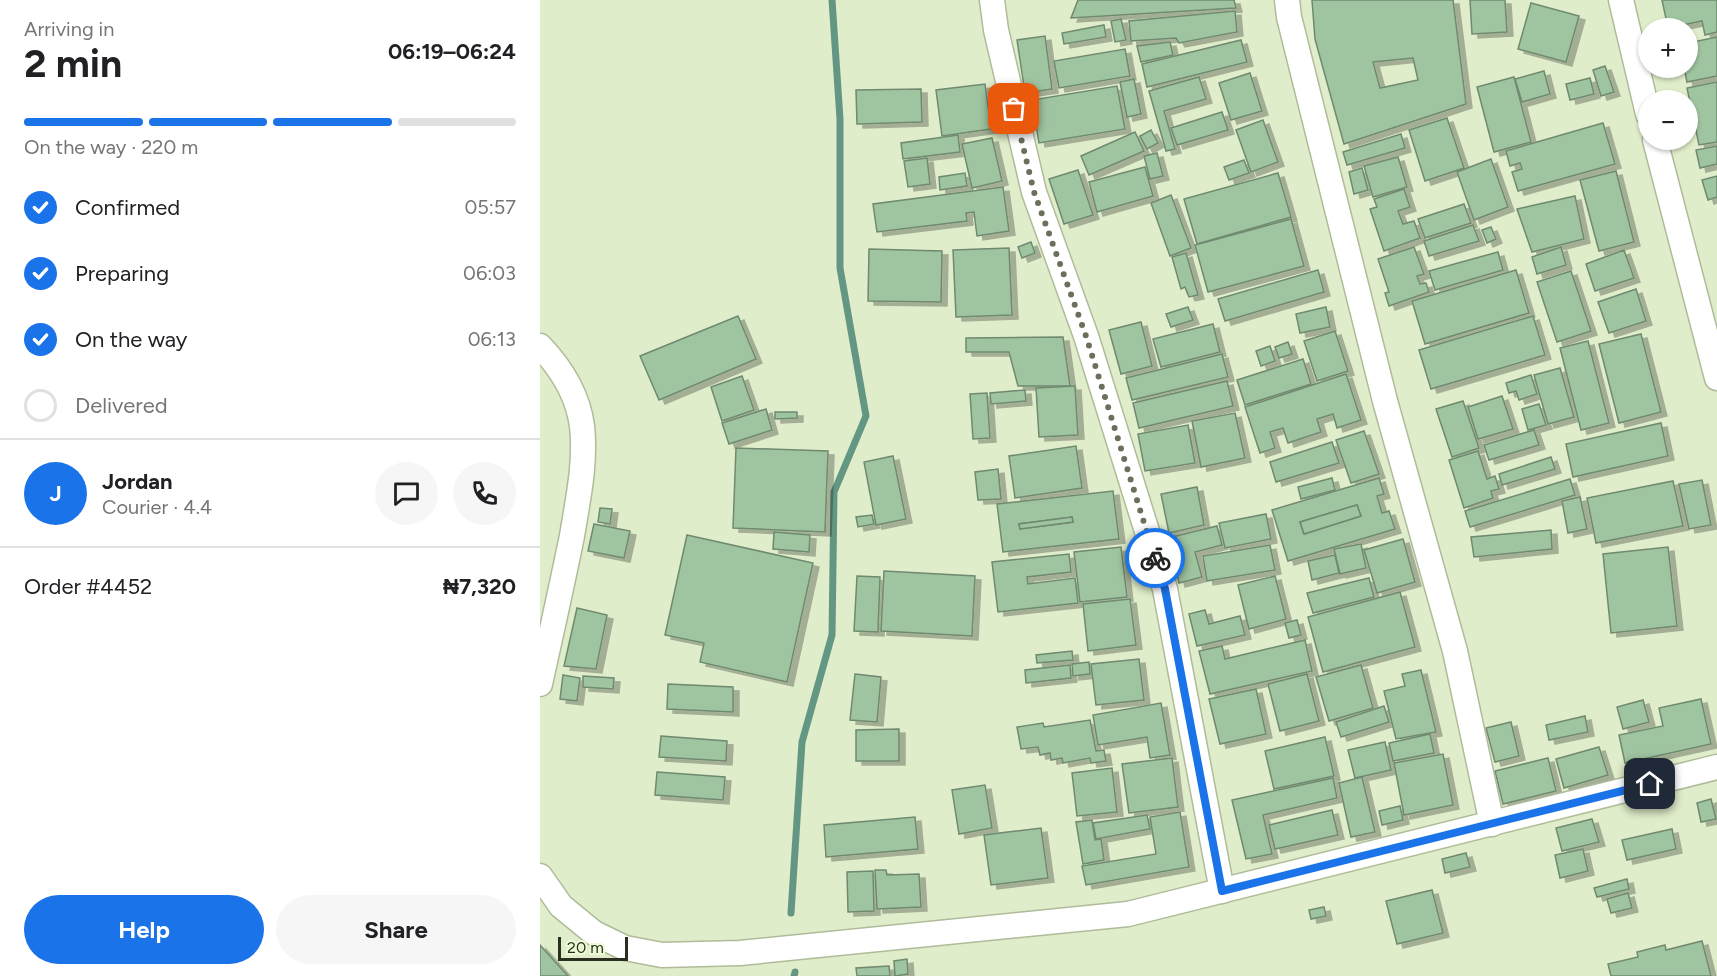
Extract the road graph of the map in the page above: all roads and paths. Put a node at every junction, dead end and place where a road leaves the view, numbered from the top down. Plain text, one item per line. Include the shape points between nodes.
1 (993, 0) edge
2 (1287, 0) edge
3 (1621, 0) edge
4 (1642, 90) edge
5 (1657, 150) edge
6 (540, 346) edge
7 (1717, 378) edge
8 (540, 684) edge
9 (1717, 767) edge
10 (1492, 824) junction
11 (540, 876) edge
12 (1222, 891) junction

1 - 12 street via 996,30 1034,192 1086,336 1165,589
2 - 10 street via 1384,401 1455,651
3 - 4 street
5 - 7 street
6 - 8 street via 572,391 582,425 583,457 565,577
9 - 10 street
10 - 12 street
11 - 12 street via 561,906 594,933 626,948 662,955 740,953 1128,914

